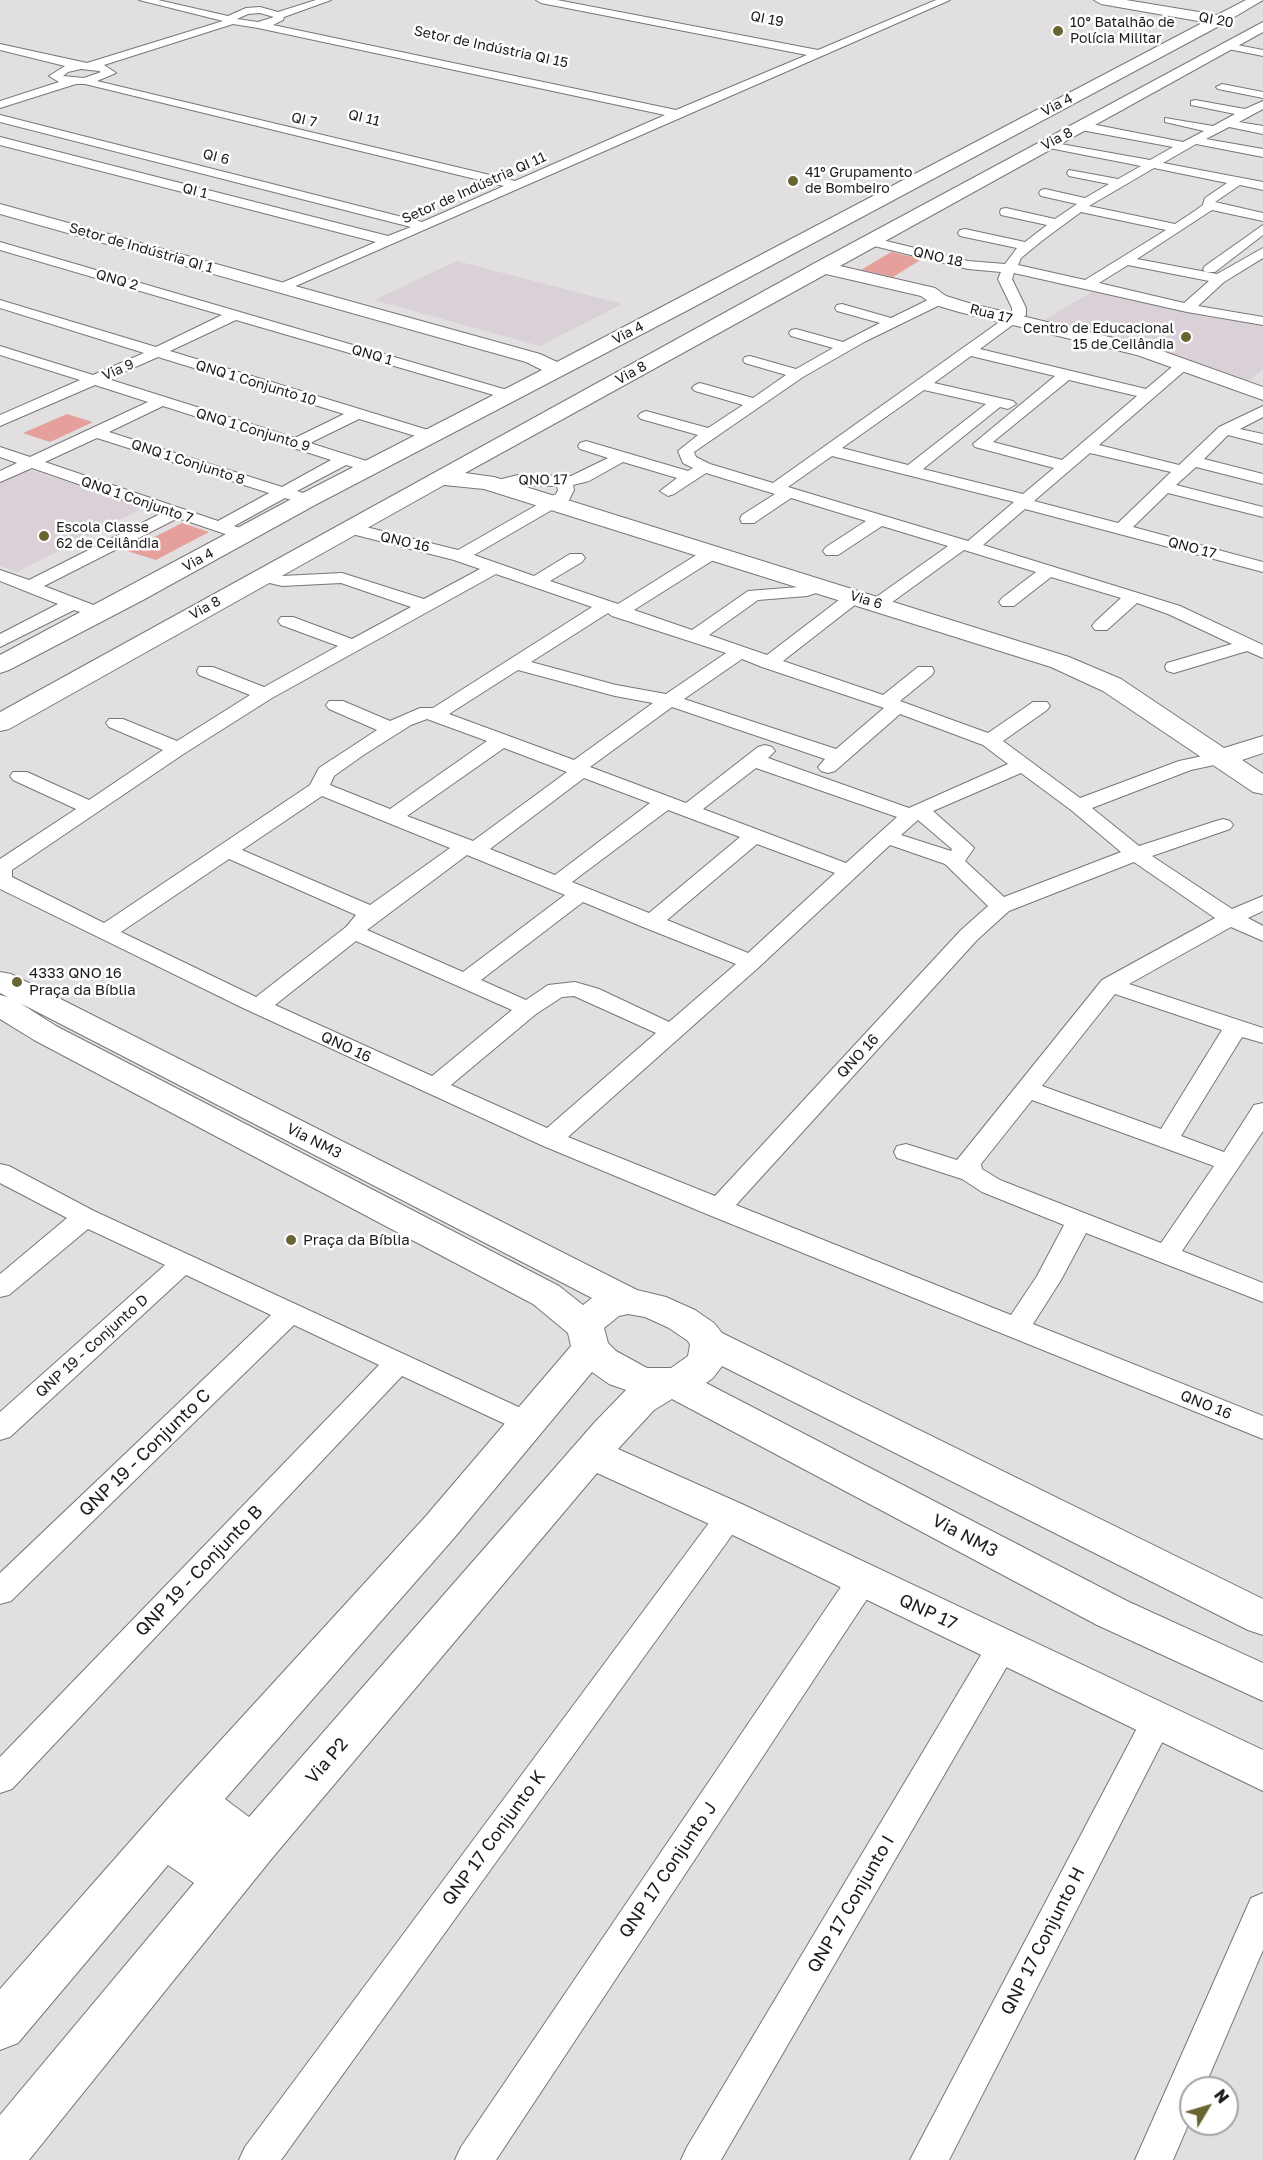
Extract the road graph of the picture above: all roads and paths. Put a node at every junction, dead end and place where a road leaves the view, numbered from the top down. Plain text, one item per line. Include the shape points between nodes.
1 (144, 0) edge
2 (192, 0) edge
3 (293, 0) edge
4 (326, 0) edge
5 (541, 0) edge
6 (587, 0) edge
7 (945, 0) edge
8 (1101, 0) edge
9 (1256, 0) edge
10 (1176, 4) edge
11 (260, 10) junction
12 (1236, 10) junction
13 (246, 11) junction
14 (278, 16) junction
15 (231, 20) junction
16 (1218, 20) junction
17 (254, 25) junction
18 (1261, 26) edge
19 (1227, 46) junction
20 (0, 47) edge
21 (836, 47) junction
22 (1263, 53) edge
23 (820, 54) junction
24 (86, 66) junction
25 (113, 73) junction
26 (52, 74) junction
27 (1113, 76) junction
28 (1164, 80) junction
29 (79, 81) junction
30 (1222, 87) dead end
31 (1146, 90) junction
32 (0, 94) edge
33 (1263, 95) edge
34 (1195, 103) dead end
35 (1263, 104) edge
36 (0, 105) edge
37 (697, 106) junction
38 (1246, 113) junction
39 (677, 114) junction
40 (0, 118) edge
41 (1168, 120) dead end
42 (1227, 123) junction
43 (1081, 126) junction
44 (1215, 130) junction
45 (1263, 130) edge
46 (0, 141) edge
47 (1197, 141) junction
48 (1048, 144) junction
49 (1184, 146) junction
50 (1263, 153) edge
51 (1154, 164) junction
52 (1073, 173) dead end
53 (541, 175) junction
54 (486, 178) junction
55 (1238, 181) junction
56 (1121, 183) junction
57 (516, 185) junction
58 (1263, 186) edge
59 (899, 188) junction
60 (1045, 193) dead end
61 (946, 199) junction
62 (1083, 205) junction
63 (1209, 206) junction
64 (0, 209) edge
65 (1006, 212) dead end
66 (1263, 217) edge
67 (394, 218) junction
68 (1056, 223) junction
69 (424, 226) junction
70 (1177, 228) junction
71 (1263, 229) edge
72 (964, 232) dead end
73 (360, 233) junction
74 (390, 241) junction
75 (870, 241) junction
76 (1248, 241) junction
77 (1263, 244) edge
78 (0, 246) edge
79 (1027, 246) junction
80 (1263, 252) edge
81 (1127, 261) junction
82 (822, 267) junction
83 (1007, 268) junction
84 (1201, 275) junction
85 (1220, 279) junction
86 (1087, 285) junction
87 (282, 288) junction
88 (939, 300) junction
89 (0, 304) edge
90 (681, 306) junction
91 (842, 308) dead end
92 (1187, 308) junction
93 (234, 315) junction
94 (1014, 320) junction
95 (1263, 321) edge
96 (648, 322) junction
97 (725, 322) junction
98 (894, 323) junction
99 (796, 333) dead end
100 (688, 342) junction
101 (845, 347) junction
102 (0, 350) edge
103 (968, 351) junction
104 (155, 353) junction
105 (27, 358) junction
106 (533, 358) junction
107 (750, 360) dead end
108 (574, 361) junction
109 (1184, 364) junction
110 (9, 366) dead end
111 (556, 371) junction
112 (798, 374) junction
113 (1066, 375) junction
114 (96, 380) junction
115 (920, 384) junction
116 (700, 388) dead end
117 (1147, 394) junction
118 (1263, 394) edge
119 (509, 395) junction
120 (162, 401) junction
121 (997, 402) junction
122 (754, 403) junction
123 (1025, 408) junction
124 (1263, 411) edge
125 (356, 414) junction
126 (646, 416) dead end
127 (0, 421) edge
128 (1225, 430) junction
129 (95, 432) junction
130 (709, 433) junction
131 (432, 436) junction
132 (951, 439) junction
133 (1263, 439) edge
134 (297, 443) junction
135 (981, 444) junction
136 (586, 446) dead end
137 (1086, 447) junction
138 (829, 450) junction
139 (0, 452) edge
140 (687, 455) junction
141 (621, 457) junction
142 (344, 459) junction
143 (30, 463) junction
144 (465, 465) junction
145 (650, 465) junction
146 (1066, 466) junction
147 (1187, 466) junction
148 (370, 467) junction
149 (912, 470) junction
150 (697, 472) junction
151 (0, 477) edge
152 (441, 478) junction
153 (1263, 479) edge
154 (491, 484) junction
155 (1162, 488) junction
156 (782, 490) junction
157 (668, 491) dead end
158 (280, 492) junction
159 (559, 492) junction
160 (307, 500) junction
161 (1024, 501) junction
162 (1263, 512) edge
163 (176, 513) junction
164 (748, 519) dead end
165 (881, 519) junction
166 (218, 528) junction
167 (350, 528) junction
168 (1121, 529) junction
169 (243, 535) junction
170 (967, 546) junction
171 (832, 551) dead end
172 (712, 553) junction
173 (460, 556) junction
174 (576, 558) dead end
175 (1263, 567) edge
176 (494, 568) junction
177 (1049, 570) junction
178 (0, 575) edge
179 (263, 576) junction
180 (534, 584) junction
181 (29, 586) junction
182 (819, 586) junction
183 (134, 595) junction
184 (1134, 596) junction
185 (854, 597) junction
186 (1008, 602) dead end
187 (71, 604) junction
188 (878, 604) junction
189 (424, 605) junction
190 (610, 609) junction
191 (98, 614) junction
192 (188, 618) junction
193 (294, 624) dead end
194 (1101, 626) dead end
195 (155, 635) junction
196 (694, 637) junction
197 (0, 641) edge
198 (351, 645) junction
199 (0, 647) edge
200 (1256, 649) edge
201 (739, 653) junction
202 (19, 655) junction
203 (769, 663) junction
204 (517, 664) junction
205 (0, 665) edge
206 (1174, 667) dead end
207 (206, 671) dead end
208 (925, 671) dead end
209 (264, 694) junction
210 (669, 700) junction
211 (891, 704) junction
212 (336, 705) dead end
213 (1040, 706) dead end
214 (436, 714) junction
215 (0, 723) edge
216 (116, 723) dead end
217 (391, 729) junction
218 (782, 738) junction
219 (502, 740) junction
220 (990, 741) junction
221 (1263, 744) edge
222 (178, 749) junction
223 (839, 757) junction
224 (1221, 758) junction
225 (753, 760) junction
226 (1023, 765) junction
227 (579, 769) junction
228 (20, 776) dead end
229 (813, 781) junction
230 (1263, 786) edge
231 (320, 788) junction
232 (664, 803) junction
233 (1078, 806) junction
234 (91, 808) junction
235 (687, 812) junction
236 (915, 812) junction
237 (392, 817) junction
238 (1224, 825) dead end
239 (754, 836) junction
240 (887, 837) junction
241 (471, 848) junction
242 (228, 851) junction
243 (1136, 854) junction
244 (952, 860) junction
245 (848, 871) junction
246 (2, 877) edge
247 (558, 883) junction
248 (580, 894) junction
249 (1263, 903) edge
250 (1001, 906) junction
251 (372, 914) junction
252 (1230, 918) junction
253 (651, 922) junction
254 (106, 932) junction
255 (354, 932) junction
256 (1263, 934) edge
257 (751, 962) junction
258 (467, 980) junction
259 (0, 981) edge
260 (1110, 985) junction
261 (0, 1005) edge
262 (259, 1006) junction
263 (528, 1009) junction
264 (1236, 1027) junction
265 (672, 1032) junction
266 (1263, 1036) edge
267 (434, 1087) junction
268 (1026, 1089) junction
269 (1263, 1111) edge
270 (550, 1139) junction
271 (1167, 1139) junction
272 (906, 1152) dead end
273 (1230, 1163) junction
274 (0, 1172) edge
275 (971, 1173) junction
276 (718, 1209) junction
277 (85, 1216) junction
278 (1079, 1221) junction
279 (1166, 1255) junction
280 (183, 1263) junction
281 (0, 1288) edge
282 (1263, 1293) edge
283 (628, 1301) junction
284 (290, 1313) junction
285 (1016, 1328) junction
286 (588, 1338) junction
287 (709, 1342) junction
288 (398, 1362) junction
289 (670, 1382) junction
290 (528, 1423) junction
291 (1263, 1428) edge
292 (0, 1429) edge
293 (592, 1454) junction
294 (730, 1516) junction
295 (862, 1581) junction
296 (0, 1592) edge
297 (1112, 1613) junction
298 (1263, 1618) edge
299 (1002, 1647) junction
300 (1263, 1668) edge
301 (1263, 1683) edge
302 (1157, 1721) junction
303 (1263, 1771) edge
304 (0, 1779) edge
305 (194, 1801) junction
306 (159, 1841) junction
307 (257, 1842) junction
308 (225, 1881) junction
309 (1263, 1909) edge
310 (0, 2026) edge
311 (0, 2155) edge
312 (258, 2160) edge
313 (474, 2160) edge
314 (700, 2160) edge
315 (929, 2160) edge
316 (1154, 2160) edge

1 - 15 street
2 - 13 street
3 - 11 street
4 - 14 street
5 - 23 street
6 - 21 street, QI 19
7 - 21 street, Setor de Indústria QI 11
8 - 10 main road, QI 20
9 - 12 main road, Via 4
10 - 12 main road
10 - 16 main road, QI 20
11 - 13 street
11 - 14 street, Setor de Indústria QI 15
12 - 16 main road, Via 4
13 - 15 street
14 - 17 street via 273,22
14 - 37 street, Setor de Indústria QI 15
15 - 17 street
15 - 24 street
16 - 18 main road, QI 20
16 - 27 main road, Via 4
17 - 25 street
17 - 39 street
18 - 19 main road, Via 8
19 - 22 street
19 - 28 main road, Via 8
20 - 24 street
21 - 23 street, Setor de Indústria QI 11
23 - 37 street, Setor de Indústria QI 11
24 - 25 street
24 - 26 street
25 - 29 street
26 - 29 street, QI 7
26 - 32 street
27 - 28 main road
27 - 31 main road
27 - 59 main road, Via 4
28 - 31 main road, Via 8
29 - 36 street
29 - 54 street, QI 7
30 - 33 street
31 - 43 main road, Via 8
34 - 38 street
35 - 38 street
37 - 39 street, Setor de Indústria QI 11
38 - 42 street
39 - 53 street, Setor de Indústria QI 11
40 - 67 street, QI 6
41 - 44 street
42 - 44 street
42 - 45 street
43 - 48 main road, Via 8
43 - 49 street
44 - 47 street
46 - 73 street, QI 1
47 - 49 street
47 - 50 street
48 - 51 street
48 - 61 main road, Via 8
49 - 51 street
51 - 55 street
51 - 56 street
52 - 56 street
53 - 54 street via 517,170
53 - 57 street, Setor de Indústria QI 11
54 - 57 street, QI 7
55 - 58 street
55 - 63 street via 1209,201
56 - 62 street
57 - 69 street, Setor de Indústria QI 11
59 - 61 main road
59 - 90 main road, Via 4
60 - 62 street
61 - 75 main road, Via 8
62 - 68 street
62 - 70 street
63 - 66 street
63 - 70 street
64 - 87 main road, Setor de Indústria QI 1
65 - 68 street
67 - 69 street, QI 6
67 - 73 street via 388,227
68 - 79 street
69 - 74 street, Setor de Indústria QI 11
70 - 81 street
71 - 76 street
72 - 79 street, QNO 18
73 - 74 street, QI 1
74 - 87 street, Setor de Indústria QI 11
75 - 82 main road, Via 8
75 - 83 street, QNO 18 via 968,265
76 - 77 street
76 - 84 street
78 - 93 street, QNQ 2
79 - 83 street
80 - 85 street
81 - 84 street
81 - 86 street
82 - 88 main road, Rua 17 via 928,292
82 - 97 main road, Via 8
83 - 86 street, QNO 18
83 - 94 street via 1005,279 1020,312
84 - 85 street
85 - 92 street
86 - 92 street, QNO 18
87 - 106 main road
88 - 94 main road, Rua 17
88 - 98 street
89 - 104 street, QNQ 1 Conjunto 10
90 - 96 main road, Via 4
90 - 97 main road via 682,315 692,320
91 - 98 street
92 - 95 street, QNO 18
93 - 104 street, Via 9
93 - 119 street, QNQ 1
94 - 103 street
94 - 109 main road, Rua 17 via 1124,345
96 - 100 main road via 681,327 687,332
96 - 108 main road, Via 4
97 - 100 main road, Via 8
98 - 101 street
99 - 101 street
100 - 144 main road, Via 8
101 - 112 street
102 - 105 street
103 - 113 street
103 - 115 street
104 - 114 street, Via 9
104 - 125 street, QNQ 1 Conjunto 10
105 - 110 street
105 - 114 street
106 - 108 main road
106 - 111 main road
107 - 112 street
108 - 111 main road, Via 4
109 - 117 street
109 - 118 main road, Rua 17
111 - 119 main road, Via 4
112 - 122 street
113 - 117 street
113 - 123 street
114 - 120 street
114 - 127 street, Via 9
115 - 121 street
115 - 138 street
116 - 122 street
117 - 137 street
119 - 131 main road, Via 4
120 - 129 street
120 - 134 street, QNQ 1 Conjunto 9
121 - 123 street
121 - 132 street
122 - 130 street
123 - 135 street
124 - 128 street
125 - 131 street
125 - 134 street
126 - 130 street
128 - 133 street
128 - 147 street
129 - 143 street
129 - 158 street, QNQ 1 Conjunto 8
130 - 140 street via 686,451
131 - 148 main road, Via 4
132 - 135 street
132 - 149 street
134 - 142 street, QNQ 1 Conjunto 9
135 - 146 street
136 - 141 street
137 - 146 street
137 - 147 street
138 - 149 street, QNO 17
138 - 156 street
139 - 143 street
140 - 145 street
140 - 150 street
141 - 145 street
141 - 159 street, QNO 17
142 - 148 street
142 - 158 street
143 - 151 street
143 - 163 street, QNQ 1 Conjunto 7
144 - 152 main road, Via 8
144 - 154 main road via 468,471
145 - 150 street
146 - 161 street
147 - 153 street
147 - 155 street
148 - 160 main road, Via 4
149 - 161 street, QNO 17
150 - 156 street
150 - 157 street
152 - 154 main road, Via 6
152 - 167 main road, Via 8
154 - 159 main road, Via 6
155 - 162 street
155 - 168 street
156 - 164 street
156 - 165 street
158 - 160 street
158 - 166 street
159 - 172 main road, Via 6
159 - 173 street
160 - 169 main road, Via 4
161 - 168 street, QNO 17
161 - 170 street
163 - 166 street, QNQ 1 Conjunto 7
163 - 181 street
165 - 170 street
165 - 171 street
166 - 169 street, QNQ 1 Conjunto 7
167 - 173 street, QNO 16
167 - 179 main road, Via 8
168 - 175 street, QNO 17
169 - 183 main road, Via 4
170 - 177 street
170 - 188 street
172 - 182 main road, Via 6
172 - 190 street
173 - 176 street, QNO 16
174 - 180 street
176 - 180 street, QNO 16
176 - 189 street, QNO 16
177 - 184 street
177 - 186 street
178 - 181 street
179 - 189 street via 282,581 342,578
179 - 192 main road, Via 8
180 - 190 street, QNO 16
181 - 187 street
182 - 185 main road, Via 6
182 - 196 street via 801,592 754,595
183 - 191 main road, Via 4
183 - 192 main road
184 - 194 street
184 - 200 street via 1174,610
185 - 188 main road, Via 6
185 - 203 street
187 - 191 street
187 - 197 street
188 - 224 main road, Via 6 via 1091,674
189 - 198 street, QNO 16
190 - 196 street, QNO 16
190 - 204 street
191 - 195 main road via 134,622
191 - 202 main road, Via 4
192 - 195 main road, Via 8
193 - 198 street
195 - 215 main road, Via 8
196 - 201 street, QNO 16
198 - 209 street, QNO 16
199 - 202 street
200 - 206 street
201 - 203 street, QNO 16
201 - 210 street
202 - 205 main road, Via 4
203 - 211 street, QNO 16
204 - 210 street
204 - 214 street
207 - 209 street
208 - 211 street
209 - 222 street, QNO 16
210 - 218 street
210 - 227 street
211 - 220 street, QNO 16
211 - 223 street
212 - 217 street
213 - 220 street
214 - 217 street via 417,714
214 - 219 street
216 - 222 street
217 - 231 street via 326,772
218 - 223 street
218 - 225 street
219 - 227 street
219 - 237 street
220 - 226 street, QNO 16
221 - 224 main road
222 - 234 street, QNO 16
223 - 229 street
224 - 230 main road, Via 6
224 - 233 street via 1186,765
225 - 229 street
225 - 235 street
226 - 233 street, QNO 16
226 - 236 street
227 - 232 street
227 - 241 street
228 - 234 street
229 - 236 street
231 - 237 street
231 - 242 street
232 - 235 street
232 - 247 street
233 - 243 street, QNO 16
234 - 246 street, QNO 16
235 - 239 street
236 - 240 street
236 - 244 street via 963,848
237 - 241 street
238 - 243 street, QNO 16
239 - 245 street
239 - 253 street
240 - 244 street
240 - 245 street
241 - 247 street
241 - 251 street
242 - 251 street
242 - 254 street
243 - 250 street, QNO 16
243 - 252 street, QNO 16
244 - 250 street
245 - 257 street
246 - 254 street, QNO 16
247 - 248 street
248 - 253 street
248 - 258 street
249 - 252 street
250 - 276 street, QNO 16 via 969,935
251 - 255 street
252 - 256 street, QNO 16
252 - 260 street
253 - 257 street
254 - 262 street, QNO 16
255 - 258 street
255 - 262 street
257 - 265 street
258 - 263 street
259 - 283 main road, Via NM3
260 - 264 street
260 - 268 street
261 - 286 main road, Via NM3 via 45,1033 546,1295
262 - 267 street, QNO 16
263 - 265 street via 556,990 575,989
263 - 267 street
264 - 266 street
264 - 271 street
265 - 270 street
267 - 270 street, QNO 16
268 - 271 street
268 - 275 street via 968,1163
269 - 273 street
270 - 276 street, QNO 16
271 - 273 street
272 - 275 street
273 - 279 street
274 - 277 street
275 - 278 street via 991,1186
276 - 285 street, QNO 16
277 - 280 street
277 - 281 street
278 - 279 street
278 - 285 street via 1048,1280
279 - 282 street
280 - 284 street
280 - 292 street, QNP 19 - Conjunto D
283 - 286 main road via 595,1313
283 - 287 main road via 653,1306 682,1319
284 - 288 street
284 - 296 street, QNP 19 - Conjunto C
285 - 291 street, QNO 16
286 - 289 main road via 603,1361 623,1374 645,1382
286 - 290 main road
287 - 289 main road via 707,1359 700,1368
287 - 298 main road
288 - 290 street
288 - 304 street, QNP 19 - Conjunto B
289 - 293 main road, Via P2 via 640,1400
289 - 297 main road, Via NM3
290 - 305 main road
293 - 294 main road, QNP 17
293 - 307 main road, Via P2
294 - 295 main road, QNP 17
294 - 312 street, QNP 17 Conjunto K
295 - 299 main road, QNP 17
295 - 313 street, QNP 17 Conjunto J
297 - 300 main road via 1208,1643
297 - 301 main road, Via NM3
299 - 302 main road, QNP 17
299 - 314 street, QNP 17 Conjunto I
302 - 303 main road, QNP 17
302 - 315 street, QNP 17 Conjunto H
305 - 306 main road
305 - 307 main road via 224,1827
306 - 308 main road via 201,1860
306 - 310 main road
307 - 308 main road, Via P2
308 - 311 main road, Via P2
309 - 316 street

